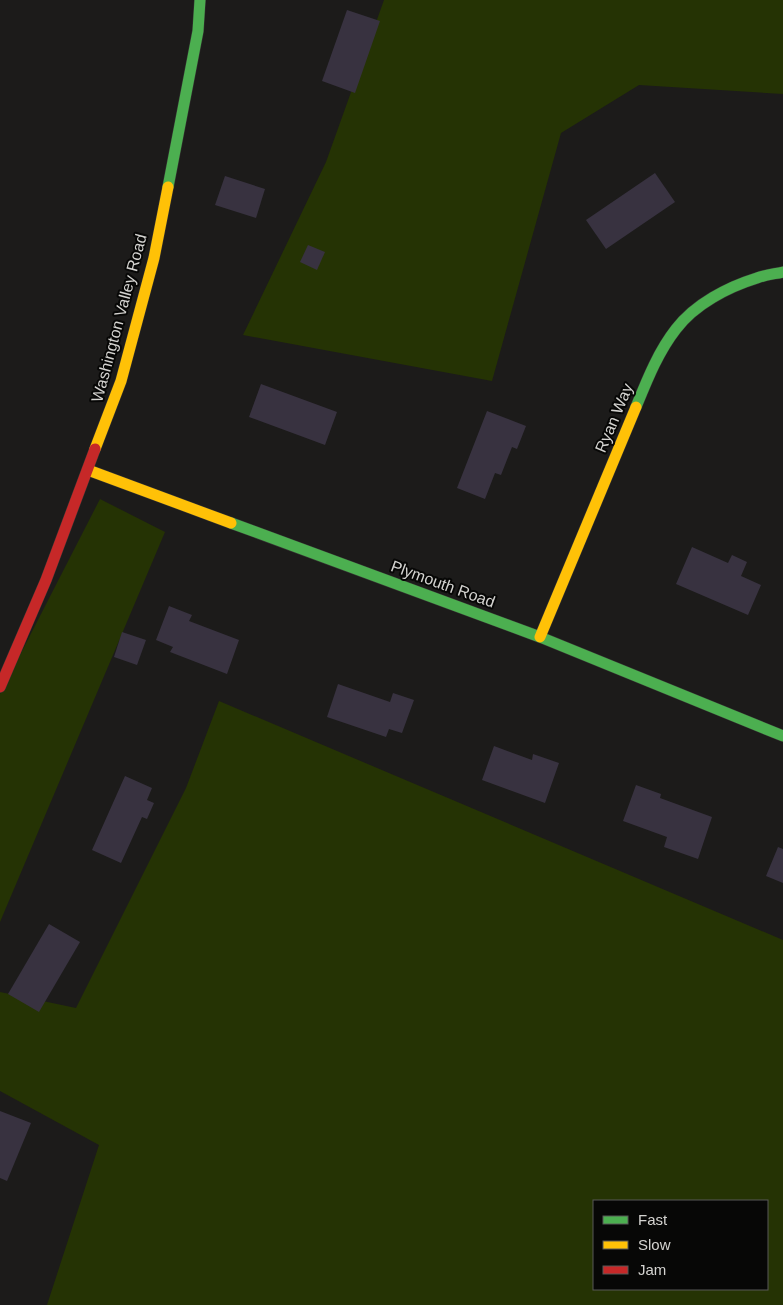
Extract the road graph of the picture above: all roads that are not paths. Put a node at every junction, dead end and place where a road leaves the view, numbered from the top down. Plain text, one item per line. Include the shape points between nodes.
1 (200, 0) edge
2 (783, 272) edge
3 (88, 470) junction
4 (540, 637) junction
5 (0, 686) edge
6 (783, 736) edge

1 - 3 street, Washington Valley Road via 198,31 154,258 121,381
2 - 4 street, Ryan Way via 728,290 702,306 682,322 666,345 650,374
3 - 4 street, Plymouth Road
3 - 5 street, Washington Valley Road via 42,590
4 - 6 street, Plymouth Road

